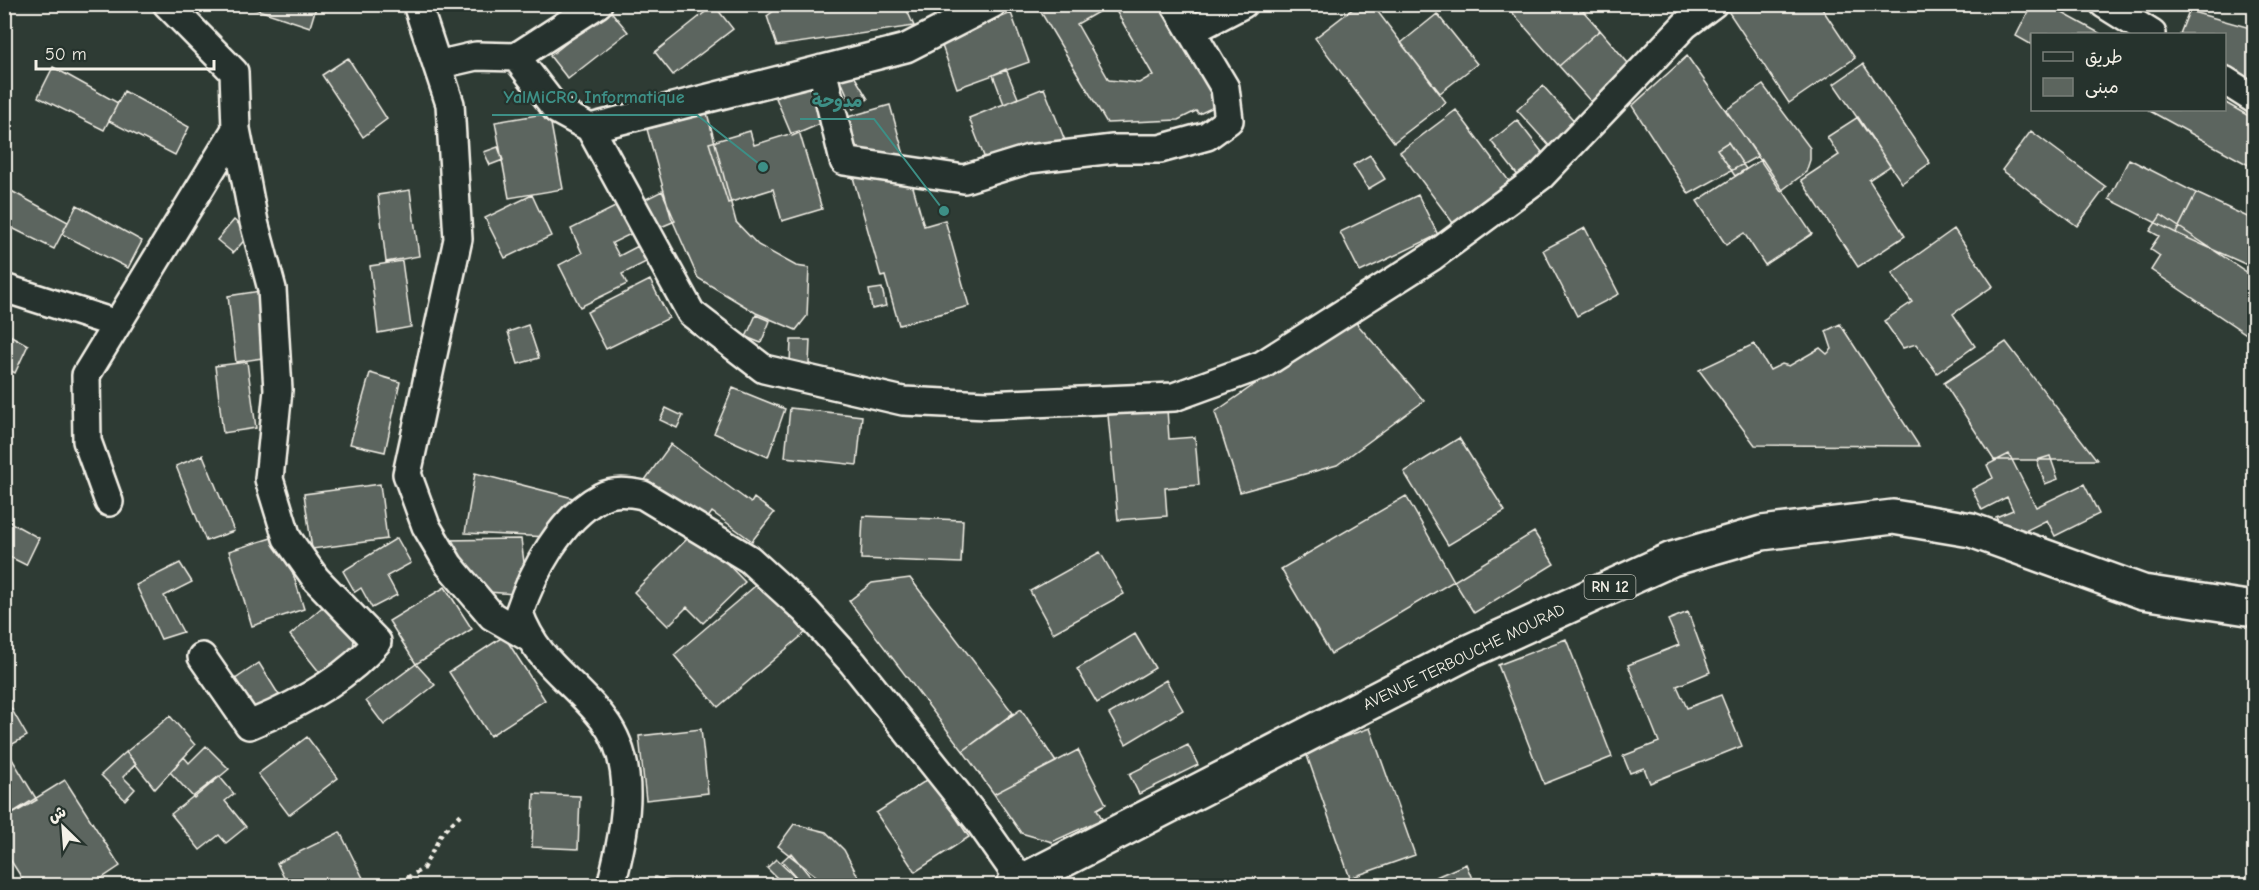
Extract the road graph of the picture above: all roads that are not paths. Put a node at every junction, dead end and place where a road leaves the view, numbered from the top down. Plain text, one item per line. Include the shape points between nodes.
1 (167, 4) edge
2 (417, 4) edge
3 (598, 4) edge
4 (992, 4) edge
5 (1175, 4) edge
6 (1243, 4) edge
7 (1713, 4) edge
8 (2104, 4) edge
9 (1191, 31) junction
10 (2150, 33) edge
11 (516, 57) junction
12 (437, 64) junction
13 (822, 69) junction
14 (2226, 81) edge
15 (2254, 99) edge
16 (590, 128) junction
17 (236, 129) junction
18 (4, 288) edge
19 (117, 324) junction
20 (109, 502) dead end
21 (2254, 609) edge
22 (528, 637) junction
23 (202, 657) dead end
24 (1017, 883) edge
25 (611, 885) edge

1 - 17 street via 234,72
2 - 12 street
3 - 11 street
4 - 13 street via 906,48
5 - 9 street
6 - 9 street
7 - 16 street via 1685,25 1541,176 1451,242 1262,365 1174,397 987,405 903,401 764,369 691,313
8 - 10 street
9 - 13 street via 1226,88 1228,120 1207,136 1160,149 1113,149 1029,159 964,179 844,161
11 - 12 street via 476,56
11 - 16 street via 557,110
12 - 22 street via 450,104 458,239 407,474 426,526 448,565 492,616
13 - 16 street
14 - 15 street
17 - 19 street
17 - 23 street via 272,289 278,390 270,479 287,538 316,579 377,642 366,656 293,707 249,725
18 - 19 street
19 - 20 street via 86,375 87,441
21 - 24 main road, AVENUE TERBOUCHE MOURAD / RN 12 via 2143,592 1971,530 1893,516 1762,533 1672,560 1467,652
22 - 24 street via 519,613 525,596 549,551 571,521 602,496 624,492 642,495 749,559 805,610 853,663 978,820
22 - 25 street via 603,719 623,758 625,830

